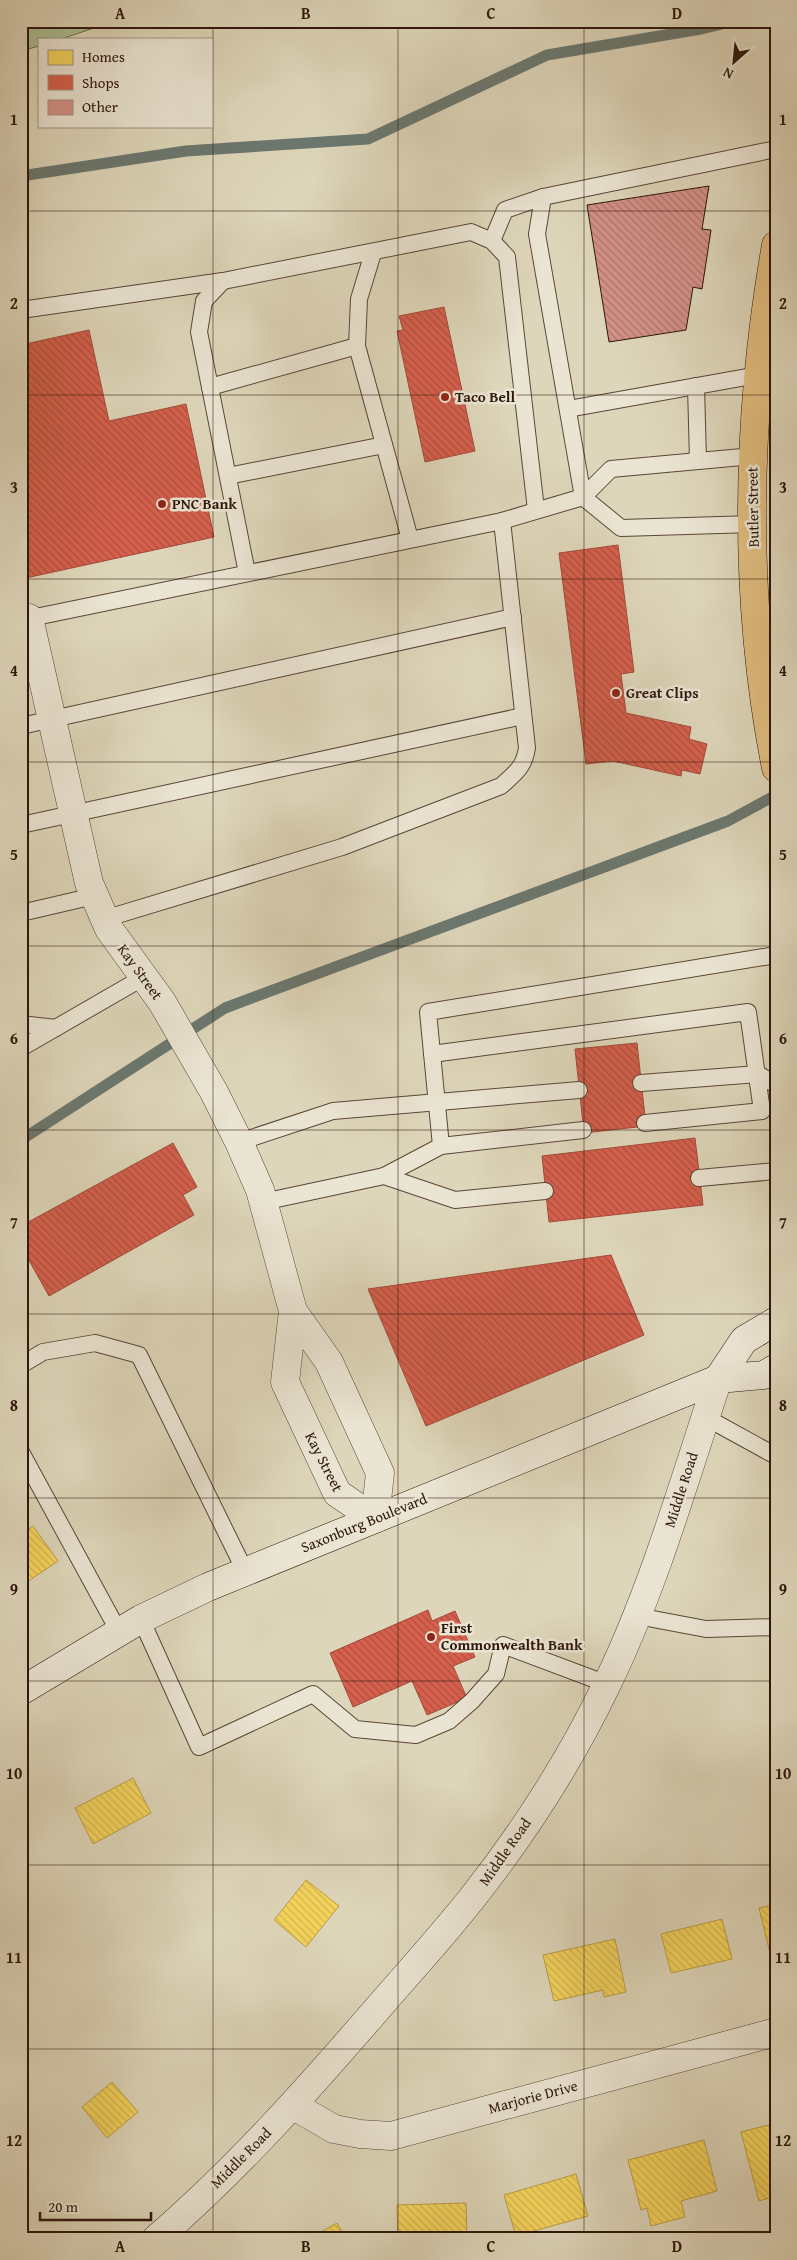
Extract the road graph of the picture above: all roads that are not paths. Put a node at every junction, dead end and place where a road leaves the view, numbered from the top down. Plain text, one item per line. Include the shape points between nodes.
1 (776, 149) edge
2 (543, 196) junction
3 (492, 241) junction
4 (776, 245) edge
5 (373, 253) junction
6 (223, 281) junction
7 (21, 310) edge
8 (357, 346) junction
9 (758, 375) junction
10 (696, 386) junction
11 (210, 387) junction
12 (568, 408) junction
13 (384, 445) junction
14 (753, 456) junction
15 (698, 461) junction
16 (228, 476) junction
17 (584, 497) junction
18 (536, 510) junction
19 (502, 520) junction
20 (753, 524) junction
21 (410, 539) junction
22 (247, 573) junction
23 (513, 617) junction
24 (25, 619) edge
25 (524, 716) junction
26 (52, 719) junction
27 (21, 726) edge
28 (773, 756) edge
29 (74, 814) junction
30 (21, 825) edge
31 (99, 908) junction
32 (21, 913) edge
33 (776, 956) edge
34 (144, 977) junction
35 (21, 1024) edge
36 (56, 1028) junction
37 (21, 1048) edge
38 (432, 1054) junction
39 (758, 1074) junction
40 (642, 1083) dead end
41 (776, 1085) edge
42 (579, 1090) dead end
43 (436, 1104) junction
44 (645, 1123) dead end
45 (583, 1130) dead end
46 (239, 1142) junction
47 (441, 1146) junction
48 (776, 1171) edge
49 (384, 1176) junction
50 (700, 1178) dead end
51 (546, 1191) dead end
52 (263, 1202) junction
53 (294, 1311) junction
54 (776, 1321) edge
55 (21, 1365) edge
56 (776, 1368) edge
57 (718, 1379) junction
58 (705, 1418) junction
59 (21, 1452) edge
60 (776, 1456) edge
61 (375, 1519) junction
62 (245, 1572) junction
63 (637, 1616) junction
64 (130, 1626) junction
65 (776, 1628) edge
66 (608, 1684) junction
67 (21, 1690) edge
68 (776, 2032) edge
69 (294, 2106) junction
70 (156, 2239) edge

1 - 2 lane
2 - 3 lane via 505,210
2 - 12 lane via 537,234
3 - 5 lane via 471,232
3 - 18 lane via 507,257
4 - 9 highway, Butler Street
5 - 6 lane
5 - 8 lane via 359,299
6 - 7 lane
6 - 11 lane via 204,301 199,332
8 - 11 lane
8 - 13 lane
9 - 10 lane
9 - 14 highway, Butler Street
10 - 12 lane
10 - 15 lane
11 - 16 lane
12 - 17 lane
13 - 16 lane
13 - 21 lane
14 - 15 lane
14 - 20 highway, Butler Street
15 - 17 lane via 611,469
16 - 22 lane
17 - 18 lane
17 - 20 lane via 621,528
18 - 19 lane
19 - 21 lane
19 - 23 lane
20 - 28 highway, Butler Street via 759,647
21 - 22 lane
22 - 24 lane
23 - 25 lane
23 - 26 lane
24 - 26 street, Kay Street
25 - 29 lane
25 - 31 lane via 525,763 501,786 342,847
26 - 27 lane
26 - 29 street, Kay Street
29 - 30 lane
29 - 31 street, Kay Street
31 - 32 lane
31 - 34 street, Kay Street
33 - 38 lane via 428,1012
34 - 36 lane
34 - 46 street, Kay Street via 214,1092
35 - 36 lane
36 - 37 lane
38 - 39 lane via 748,1012
38 - 43 lane
39 - 40 lane
39 - 41 lane
39 - 44 lane via 762,1111
42 - 43 lane
43 - 46 lane via 333,1111
43 - 47 lane
45 - 47 lane
46 - 52 street, Kay Street
47 - 49 lane
48 - 50 lane
49 - 51 lane via 455,1200
49 - 52 lane
52 - 53 street, Kay Street
53 - 61 street, Kay Street via 329,1362 380,1473
53 - 61 street, Kay Street via 286,1382 337,1493
54 - 57 street via 744,1340
55 - 62 lane via 43,1352 95,1343 139,1355
56 - 57 street, Saxonburg Boulevard via 764,1375
57 - 58 street, Middle Road
57 - 61 street, Saxonburg Boulevard
58 - 60 lane
58 - 63 street, Middle Road
59 - 64 lane
61 - 62 street, Saxonburg Boulevard
62 - 64 street, Saxonburg Boulevard
63 - 65 lane via 706,1630
63 - 66 street, Middle Road
64 - 66 lane via 199,1747 313,1694 355,1729 416,1735 450,1721 472,1701 496,1674 503,1645
64 - 67 street, Saxonburg Boulevard
66 - 69 street, Middle Road via 548,1791 474,1896
68 - 69 street, Marjorie Drive via 390,2136 334,2129
69 - 70 street, Middle Road

